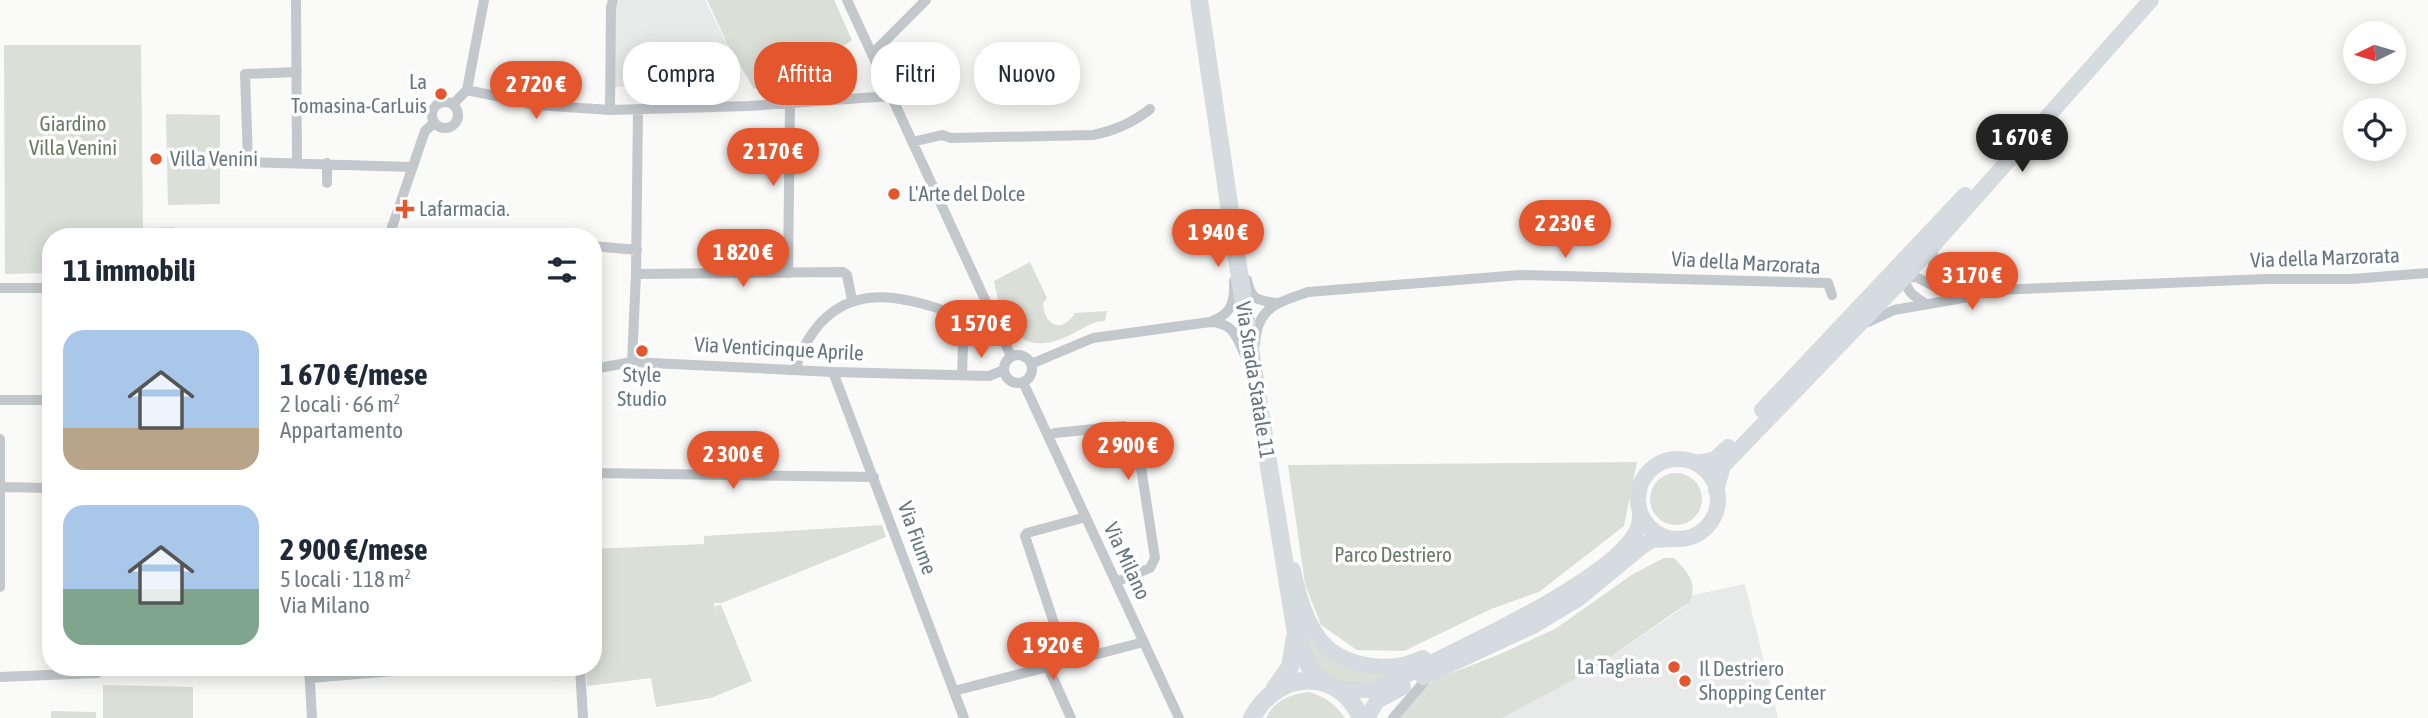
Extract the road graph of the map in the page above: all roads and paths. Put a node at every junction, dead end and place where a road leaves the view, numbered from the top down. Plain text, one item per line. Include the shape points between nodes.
1 (296, 0) edge
2 (484, 0) edge
3 (613, 0) edge
4 (847, 0) edge
5 (926, 0) edge
6 (1199, 0) edge
7 (2151, 0) edge
8 (884, 42) edge
9 (871, 52) edge
10 (297, 72) junction
11 (2080, 78) junction
12 (467, 90) junction
13 (453, 104) junction
14 (754, 104) edge
15 (790, 105) edge
16 (895, 105) edge
17 (638, 109) junction
18 (1150, 109) dead end
19 (610, 110) junction
20 (434, 123) junction
21 (912, 142) junction
22 (297, 163) junction
23 (327, 163) junction
24 (411, 167) junction
25 (327, 183) dead end
26 (1958, 202) junction
27 (1233, 224) junction
28 (392, 228) edge
29 (1934, 244) junction
30 (602, 247) edge
31 (637, 250) junction
32 (788, 273) junction
33 (2428, 273) edge
34 (636, 274) junction
35 (1905, 278) junction
36 (0, 288) edge
37 (42, 288) edge
38 (2013, 290) junction
39 (1946, 292) junction
40 (1832, 295) dead end
41 (852, 300) junction
42 (1276, 303) junction
43 (1926, 304) junction
44 (1209, 322) junction
45 (1853, 331) junction
46 (1823, 345) junction
47 (1011, 356) junction
48 (632, 362) junction
49 (1031, 364) junction
50 (602, 367) edge
51 (795, 370) junction
52 (1004, 370) junction
53 (833, 372) junction
54 (1254, 373) junction
55 (962, 375) junction
56 (1023, 382) junction
57 (0, 400) edge
58 (42, 400) edge
59 (1048, 436) junction
60 (0, 439) edge
61 (1695, 463) junction
62 (602, 473) edge
63 (874, 477) junction
64 (1, 487) edge
65 (42, 488) edge
66 (1716, 489) junction
67 (1640, 512) junction
68 (1086, 517) junction
69 (1673, 539) junction
70 (1280, 540) junction
71 (1116, 582) junction
72 (0, 587) edge
73 (1535, 610) junction
74 (1296, 634) junction
75 (1144, 642) junction
76 (1068, 662) junction
77 (1048, 667) junction
78 (1430, 674) junction
79 (42, 675) edge
80 (309, 676) edge
81 (581, 676) edge
82 (0, 677) edge
83 (1332, 686) junction
84 (1274, 690) junction
85 (954, 691) junction
86 (312, 718) edge
87 (583, 718) edge
88 (964, 718) edge
89 (1071, 718) edge
90 (1179, 718) edge
91 (1252, 718) edge
92 (1361, 718) edge
93 (1367, 718) edge
94 (1393, 718) edge

1 - 10 street
2 - 12 street
3 - 19 street
4 - 9 street
5 - 8 street
6 - 27 main road, Via Strada Statale 11
7 - 11 main road
10 - 22 street
10 - 22 street via 245,74 248,162
11 - 26 main road
11 - 29 main road
12 - 13 street
12 - 19 street via 537,105
13 - 20 street via 436,106
13 - 20 street via 458,115 453,126 442,128
14 - 17 street
15 - 32 street
16 - 21 street
17 - 19 street
17 - 31 street
18 - 21 street via 1093,135 942,135
20 - 24 street via 425,131
21 - 47 street
22 - 23 street
23 - 24 street
23 - 25 street
24 - 28 street
26 - 35 street via 1909,262
26 - 46 main road
27 - 42 street via 1250,291 1255,298
27 - 44 street via 1233,300 1223,317
27 - 54 main road, Via Strada Statale 11
29 - 35 main road
29 - 39 street via 1934,273
30 - 31 street
31 - 34 street
32 - 34 street
32 - 41 street via 843,272
33 - 38 street, Via della Marzorata
34 - 48 street
35 - 39 street via 1916,276
35 - 43 street via 1911,294
35 - 45 main road
35 - 46 street via 1892,281 1837,337
36 - 37 street
38 - 39 street
38 - 43 street
40 - 42 street, Via della Marzorata via 1828,283 1520,275 1308,292
41 - 51 street via 817,327
41 - 55 street via 908,300 964,317
42 - 54 street via 1258,323
43 - 45 street via 1876,317
44 - 49 street via 1093,338
44 - 54 street via 1230,328
45 - 66 main road via 1723,466
46 - 61 main road via 1721,454
47 - 49 street via 1024,356
47 - 52 street
48 - 50 street, Via Venticinque Aprile
48 - 51 street, Via Venticinque Aprile
49 - 56 street via 1031,374
51 - 53 street, Via Venticinque Aprile
52 - 55 street, Via Venticinque Aprile via 989,376
52 - 56 street via 1011,381
53 - 55 street, Via Venticinque Aprile
53 - 63 street, Via Fiume
54 - 70 main road, Via Strada Statale 11
56 - 59 street, Via Milano
57 - 58 street
59 - 68 street, Via Milano
59 - 71 street via 1124,426 1136,435 1155,558 1150,568
60 - 64 street
61 - 66 main road via 1709,474
61 - 67 main road via 1668,460 1651,469 1641,484
62 - 63 street
63 - 85 street, Via Fiume
64 - 65 street
64 - 72 street
66 - 69 main road via 1717,507 1708,525 1692,536
67 - 69 main road via 1656,533
67 - 73 main road via 1640,525 1621,552
68 - 71 street, Via Milano
68 - 76 street via 1025,536
69 - 78 main road via 1652,540 1578,599 1535,625
70 - 73 main road via 1319,639 1333,651 1366,665 1419,660 1500,620
70 - 74 main road, Via Strada Statale 11
71 - 75 street, Via Milano
73 - 83 main road via 1394,681 1369,690
74 - 83 main road, Via Strada Statale 11 via 1310,668
74 - 84 main road, Via Strada Statale 11 via 1290,667
75 - 76 street
75 - 90 street, Via Milano
76 - 77 street
77 - 85 street
77 - 89 street
78 - 93 main road via 1377,701
78 - 94 street
79 - 82 street
80 - 86 street
81 - 87 street
83 - 84 main road via 1311,680
83 - 92 main road, Via Strada Statale 11 via 1345,694
84 - 91 main road, Via Strada Statale 11
85 - 88 street, Via Fiume

